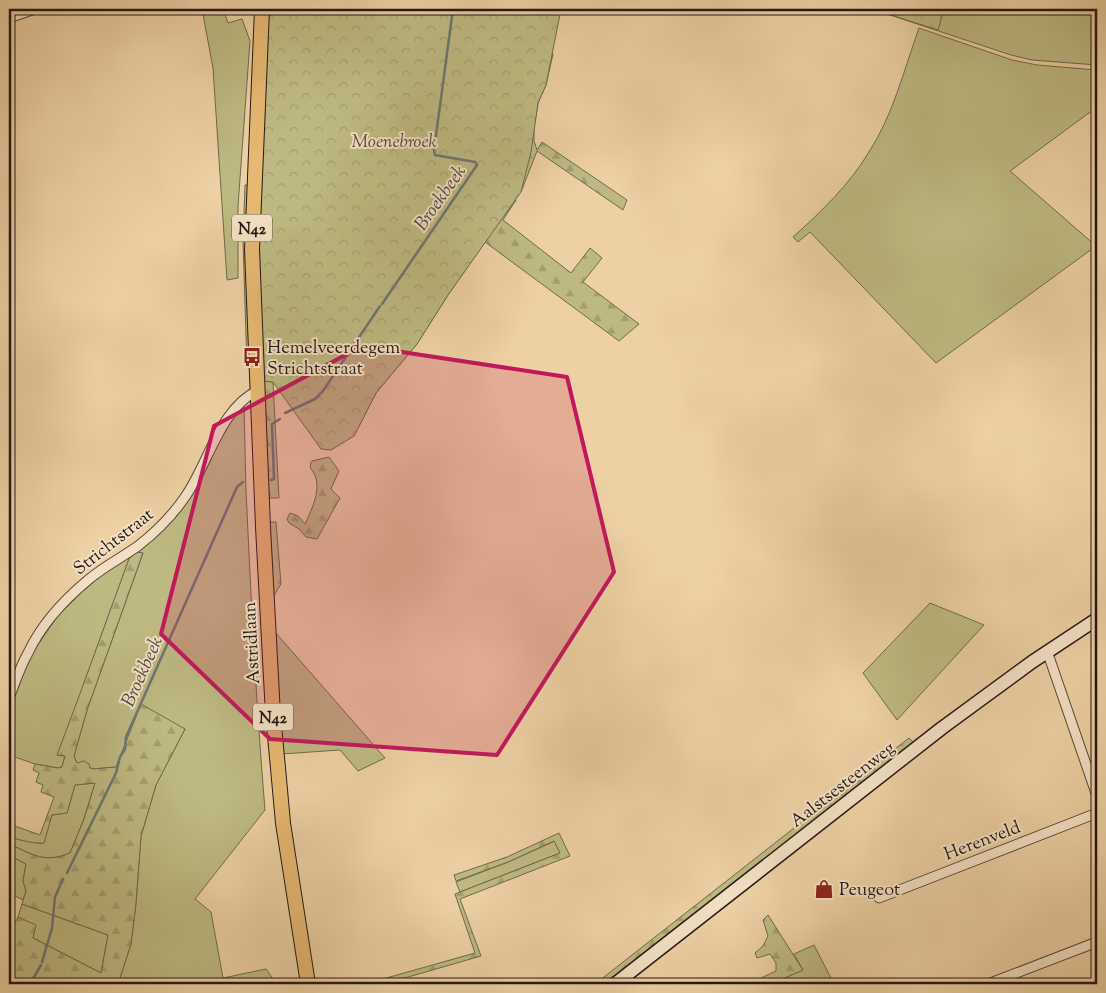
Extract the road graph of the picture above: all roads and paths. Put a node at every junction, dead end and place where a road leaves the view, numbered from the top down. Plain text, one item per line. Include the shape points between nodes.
1 (35, 9) edge
2 (262, 9) edge
3 (9, 18) edge
4 (259, 390) junction
5 (1097, 619) edge
6 (1047, 651) junction
7 (9, 698) edge
8 (1097, 796) edge
9 (1097, 813) edge
10 (879, 898) dead end
11 (1097, 942) edge
12 (308, 984) edge
13 (615, 984) edge
14 (988, 984) edge

1 - 3 street
2 - 4 main road, N42 via 252,249
4 - 7 street, Strichtstraat via 246,397 226,421 194,484 166,521 138,546 88,580 45,625 28,652
4 - 12 main road, Astridlaan / N42 via 273,715 283,823
5 - 6 main road, Aalstsesteenweg
6 - 8 street
6 - 13 main road, Aalstsesteenweg via 942,728
9 - 10 street, Herenveld
11 - 14 street

